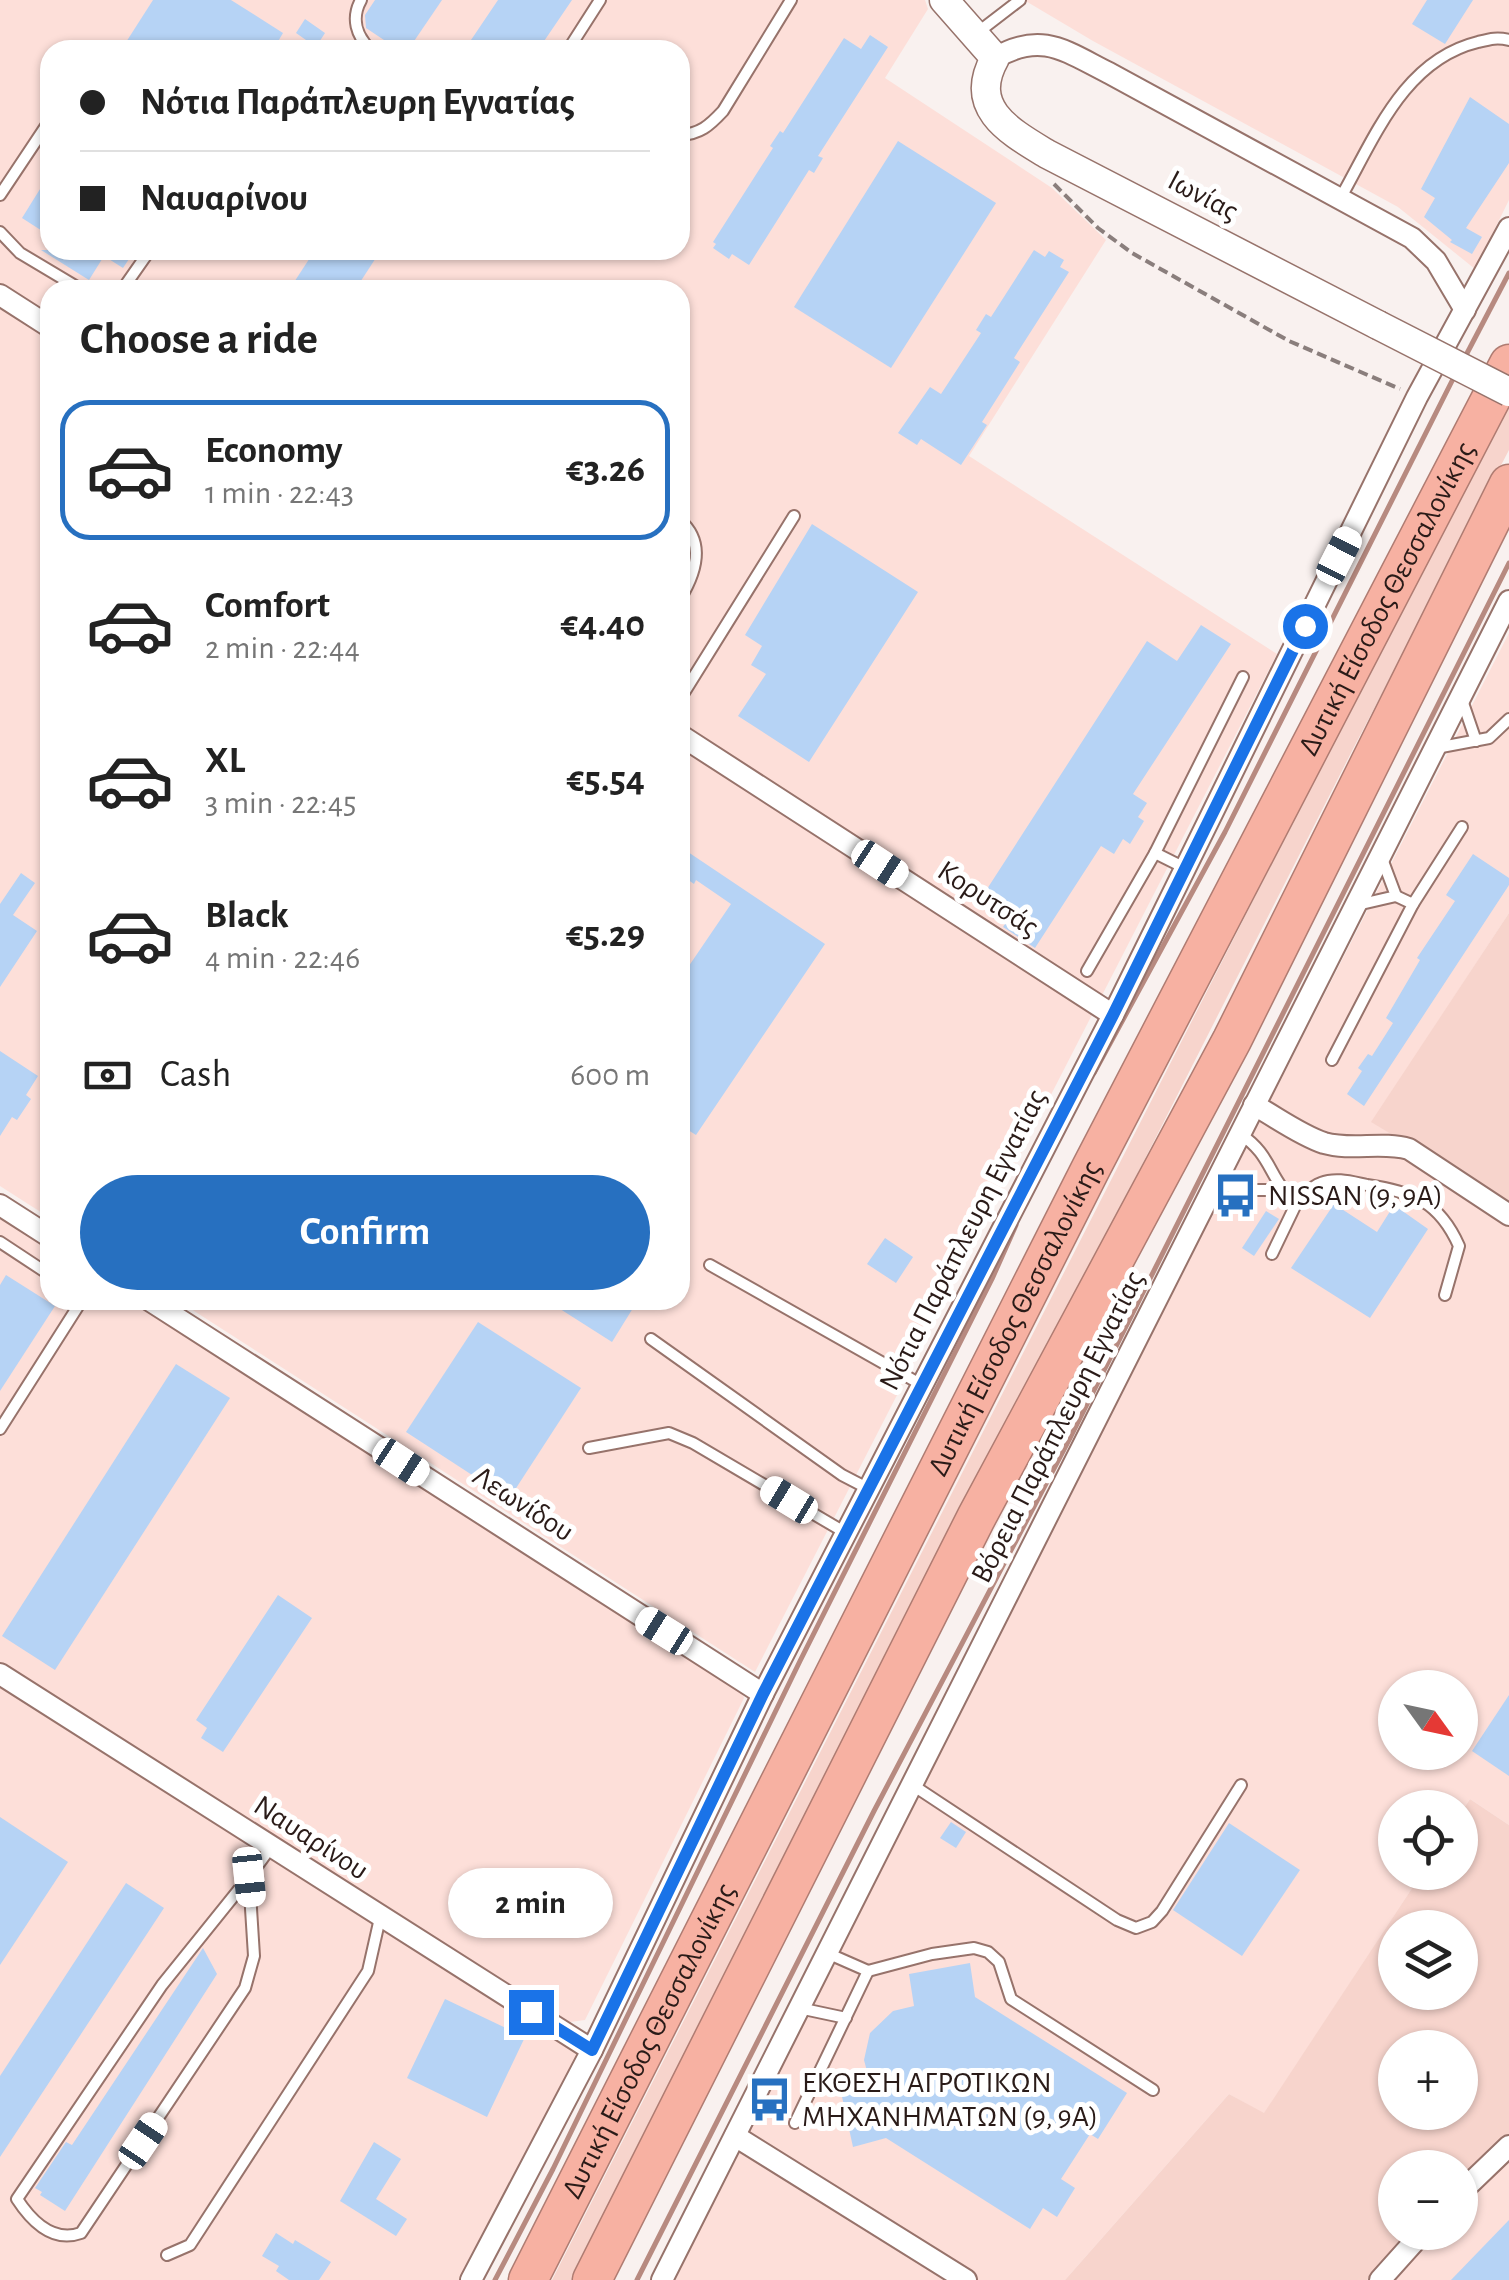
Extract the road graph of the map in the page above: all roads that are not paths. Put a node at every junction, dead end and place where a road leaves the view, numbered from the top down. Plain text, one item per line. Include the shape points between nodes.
1 (361, 0) edge
2 (600, 0) edge
3 (791, 0) edge
4 (944, 0) edge
5 (1020, 0) edge
6 (974, 35) junction
7 (362, 40) edge
8 (574, 40) edge
9 (1509, 40) edge
10 (994, 58) junction
11 (690, 134) edge
12 (40, 135) edge
13 (0, 194) edge
14 (1341, 198) junction
15 (1509, 228) edge
16 (0, 232) edge
17 (65, 280) edge
18 (0, 295) edge
19 (1465, 310) junction
20 (40, 321) edge
21 (1509, 364) edge
22 (1509, 392) edge
23 (1509, 484) edge
24 (794, 516) dead end
25 (690, 534) edge
26 (690, 575) edge
27 (1509, 601) edge
28 (1243, 677) dead end
29 (690, 684) edge
30 (1461, 696) junction
31 (1509, 719) edge
32 (1476, 740) junction
33 (690, 741) edge
34 (1434, 748) junction
35 (1462, 827) dead end
36 (1155, 853) junction
37 (1380, 855) junction
38 (1186, 868) junction
39 (1396, 896) junction
40 (1413, 904) junction
41 (1356, 905) junction
42 (1088, 971) dead end
43 (1113, 1015) junction
44 (1332, 1060) dead end
45 (1254, 1105) junction
46 (1240, 1134) junction
47 (1214, 1184) junction
48 (1280, 1190) junction
49 (1297, 1202) junction
50 (2, 1212) edge
51 (1509, 1214) edge
52 (40, 1232) edge
53 (0, 1242) edge
54 (1272, 1254) dead end
55 (710, 1265) dead end
56 (40, 1268) edge
57 (1445, 1295) dead end
58 (76, 1310) edge
59 (165, 1310) edge
60 (651, 1338) dead end
61 (922, 1384) junction
62 (0, 1429) edge
63 (589, 1448) dead end
64 (868, 1489) junction
65 (846, 1532) junction
66 (0, 1674) edge
67 (763, 1694) junction
68 (910, 1784) junction
69 (1242, 1786) dead end
70 (272, 1847) junction
71 (249, 1877) junction
72 (380, 1918) junction
73 (826, 1953) junction
74 (868, 1971) junction
75 (799, 2008) junction
76 (846, 2018) junction
77 (592, 2050) junction
78 (1153, 2090) dead end
79 (796, 2124) dead end
80 (736, 2136) junction
81 (1509, 2146) edge
82 (1478, 2176) edge
83 (1407, 2250) edge
84 (168, 2255) dead end
85 (471, 2280) edge
86 (528, 2280) edge
87 (592, 2280) edge
88 (662, 2280) edge
89 (966, 2280) edge
90 (1380, 2280) edge

1 - 7 lane via 355,22
2 - 8 lane
3 - 11 lane via 722,111
4 - 6 street
5 - 6 lane
6 - 10 street
9 - 14 lane via 1466,45 1430,62 1399,95
10 - 14 street via 1016,46 1058,48
10 - 22 street, Ιωνίας, bridge via 985,78 990,108 1027,142
12 - 13 lane
14 - 19 street via 1426,250
15 - 19 street, Νότια Παράπλευρη Εγνατίας
16 - 17 lane via 20,253
18 - 20 street
19 - 38 street, Νότια Παράπλευρη Εγνατίας
21 - 86 highway, Δυτική Είσοδος Θεσσαλονίκης via 1082,1186
23 - 87 highway, Δυτική Είσοδος Θεσσαλονίκης via 1232,1040 976,1518
24 - 29 lane
25 - 26 lane via 697,558
27 - 30 street, Βόρεια Παράπλευρη Εγνατίας
28 - 36 lane
30 - 32 lane
30 - 34 street, Βόρεια Παράπλευρη Εγνατίας
31 - 32 lane via 1489,738
32 - 34 lane
33 - 43 street, Κορυτσάς
34 - 37 street, Βόρεια Παράπλευρη Εγνατίας
35 - 40 lane
36 - 38 lane
36 - 42 lane
37 - 39 lane
37 - 41 street, Βόρεια Παράπλευρη Εγνατίας
38 - 43 street, Νότια Παράπλευρη Εγνατίας
39 - 40 lane
39 - 41 lane
40 - 44 lane
41 - 45 street, Βόρεια Παράπλευρη Εγνατίας
43 - 61 street, Νότια Παράπλευρη Εγνατίας
45 - 46 street, Βόρεια Παράπλευρη Εγνατίας
45 - 51 street via 1324,1142 1409,1149
46 - 47 street, Βόρεια Παράπλευρη Εγνατίας
46 - 48 lane via 1269,1161
47 - 48 lane
47 - 68 street, Βόρεια Παράπλευρη Εγνατίας
48 - 49 lane
49 - 54 lane
49 - 57 lane via 1316,1184 1336,1180 1401,1190 1430,1203 1459,1246
50 - 52 street
53 - 56 lane
55 - 61 lane
58 - 62 lane
59 - 67 street, Λεωνίδου
60 - 64 lane
61 - 64 street, Νότια Παράπλευρη Εγνατίας
63 - 65 lane via 669,1433
64 - 65 street, Νότια Παράπλευρη Εγνατίας
65 - 67 street, Νότια Παράπλευρη Εγνατίας
66 - 70 street, Ναυαρίνου
67 - 77 street, Νότια Παράπλευρη Εγνατίας
68 - 69 lane via 1136,1928 1162,1911
68 - 73 street, Βόρεια Παράπλευρη Εγνατίας
70 - 71 lane
70 - 72 street, Ναυαρίνου
71 - 71 lane via 254,1956 246,1988 82,2233 50,2233 17,2199 162,1986
72 - 77 street, Ναυαρίνου
72 - 84 lane via 368,1971 190,2245
73 - 74 lane
73 - 75 street, Βόρεια Παράπλευρη Εγνατίας
74 - 76 lane
74 - 78 lane via 932,1954 988,1952 999,1962 1011,1999
75 - 76 lane
75 - 80 street, Βόρεια Παράπλευρη Εγνατίας
76 - 79 lane
77 - 85 street, Νότια Παράπλευρη Εγνατίας
80 - 88 street, Βόρεια Παράπλευρη Εγνατίας
80 - 89 street
81 - 82 street
83 - 90 street

